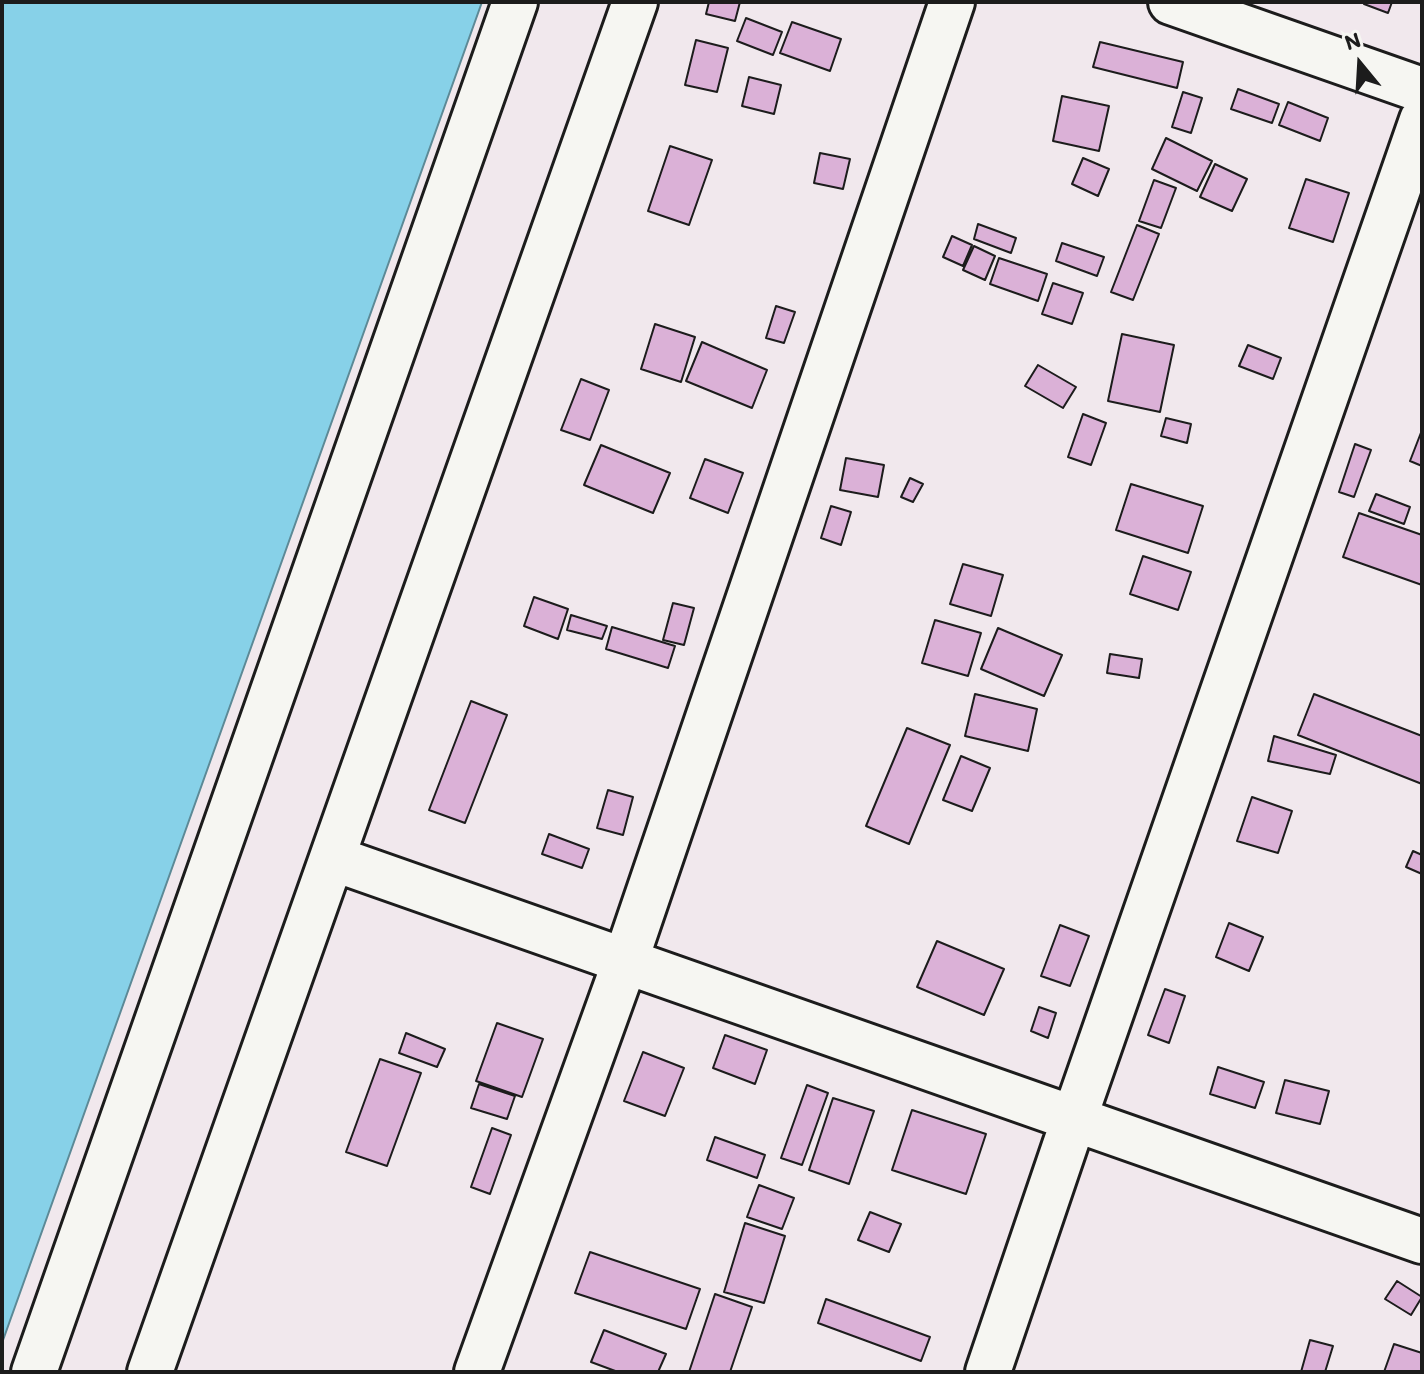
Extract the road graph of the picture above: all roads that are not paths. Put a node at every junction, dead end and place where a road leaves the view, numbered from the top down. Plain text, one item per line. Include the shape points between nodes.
1 (515, 2) edge
2 (635, 2) edge
3 (952, 2) edge
4 (1171, 2) edge
5 (1422, 90) edge
6 (1422, 120) edge
7 (332, 858) junction
8 (625, 962) junction
9 (1074, 1119) junction
10 (1422, 1241) edge
11 (34, 1372) edge
12 (150, 1372) edge
13 (477, 1372) edge
14 (988, 1372) edge

1 - 11 street
2 - 7 street
3 - 8 street
4 - 5 street
6 - 9 street
7 - 8 street
7 - 12 street
8 - 9 street
8 - 13 street
9 - 10 street
9 - 14 street

